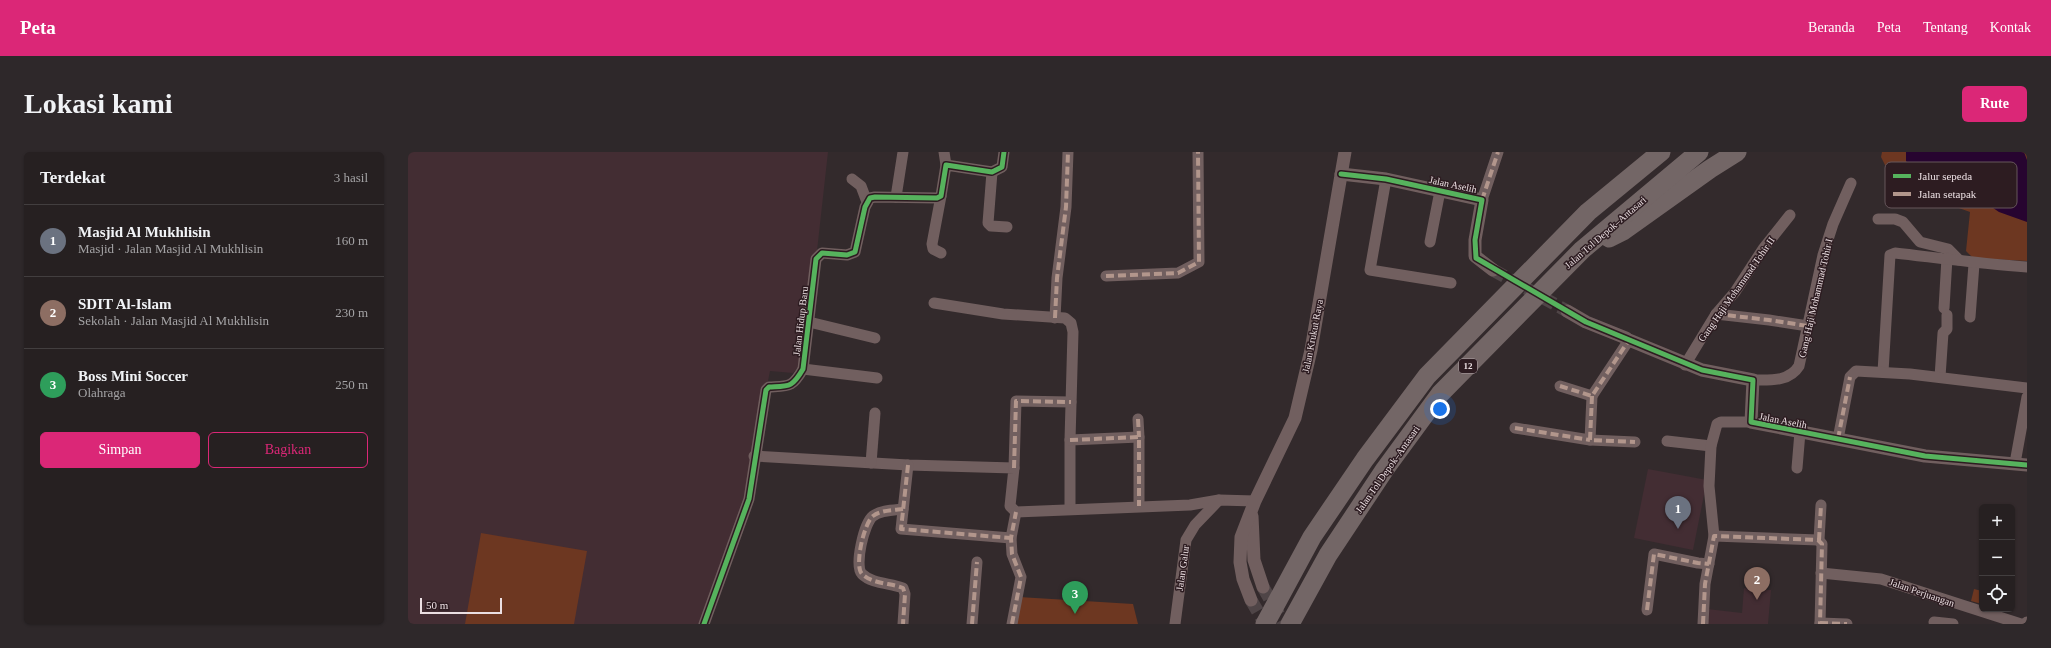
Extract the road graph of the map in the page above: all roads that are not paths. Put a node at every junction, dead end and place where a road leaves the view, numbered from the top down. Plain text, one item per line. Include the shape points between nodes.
1 (903, 152) edge
2 (944, 152) edge
3 (1004, 152) edge
4 (1068, 152) edge
5 (1198, 152) edge
6 (1345, 152) edge
7 (1498, 152) edge
8 (1645, 152) edge
9 (1661, 152) edge
10 (1699, 152) edge
11 (1737, 152) edge
12 (946, 165) junction
13 (992, 172) junction
14 (1341, 174) junction
15 (852, 179) dead end
16 (1386, 179) junction
17 (1851, 183) dead end
18 (1440, 191) junction
19 (941, 196) junction
20 (896, 197) junction
21 (1482, 200) junction
22 (867, 202) junction
23 (1588, 212) junction
24 (1790, 215) dead end
25 (1878, 219) dead end
26 (1007, 227) dead end
27 (1430, 242) dead end
28 (1582, 250) junction
29 (941, 253) dead end
30 (1946, 258) junction
31 (1960, 260) junction
32 (1974, 264) junction
33 (2027, 267) edge
34 (1493, 270) tunnel mouth
35 (1106, 276) dead end
36 (1452, 283) dead end
37 (934, 303) dead end
38 (1567, 311) tunnel mouth
39 (1716, 314) junction
40 (1970, 317) dead end
41 (1055, 318) junction
42 (808, 322) junction
43 (1808, 326) junction
44 (875, 338) dead end
45 (1627, 339) junction
46 (1686, 365) junction
47 (802, 369) junction
48 (1883, 372) junction
49 (1940, 377) junction
50 (877, 378) dead end
51 (1753, 380) junction
52 (1560, 386) dead end
53 (2027, 388) edge
54 (1592, 396) junction
55 (2027, 397) edge
56 (1071, 402) junction
57 (875, 413) dead end
58 (1138, 419) dead end
59 (1751, 422) junction
60 (1515, 428) dead end
61 (1800, 432) junction
62 (1139, 437) junction
63 (1838, 439) junction
64 (1070, 440) junction
65 (1590, 440) junction
66 (1667, 441) dead end
67 (1635, 442) dead end
68 (1711, 446) junction
69 (754, 456) junction
70 (871, 463) junction
71 (2021, 464) edge
72 (908, 465) junction
73 (1014, 468) junction
74 (1797, 468) dead end
75 (1219, 500) junction
76 (1821, 505) dead end
77 (1139, 506) junction
78 (1253, 506) junction
79 (903, 509) junction
80 (1070, 509) junction
81 (1016, 512) junction
82 (1714, 536) junction
83 (1011, 538) junction
84 (1818, 540) junction
85 (977, 562) dead end
86 (1709, 564) junction
87 (1821, 573) junction
88 (1263, 587) tunnel mouth
89 (1251, 600) tunnel mouth
90 (1647, 610) dead end
91 (1934, 622) dead end
92 (704, 624) edge
93 (903, 624) edge
94 (972, 624) edge
95 (1012, 624) edge
96 (1175, 624) edge
97 (1265, 624) edge
98 (1290, 624) edge
99 (1703, 624) edge
100 (1820, 624) edge
101 (1846, 624) edge
102 (1953, 624) edge
103 (2021, 624) edge

1 - 20 street
2 - 12 street
3 - 13 street via 1002,167
4 - 41 street via 1066,207
5 - 35 street via 1199,262 1178,273
6 - 14 street, Jalan Krukut Raya
7 - 21 street
8 - 23 highway
9 - 23 highway, 12
10 - 28 highway, Jalan Tol Depok–Antasari / 12
11 - 28 highway via 1623,231
12 - 13 street
12 - 19 street
13 - 26 street via 988,223 991,226
14 - 16 street, Jalan Aselih
14 - 78 street, Jalan Krukut Raya via 1311,350 1295,418
15 - 22 street via 861,186
16 - 18 street, Jalan Aselih
16 - 36 street via 1370,270
17 - 43 street, Gang Haji Mohammad Tohir I via 1825,249
18 - 21 street, Jalan Aselih
18 - 27 street
19 - 20 street via 934,199
19 - 29 street via 932,244 933,249
20 - 22 street via 875,197
21 - 34 street, Jalan Aselih via 1475,256
22 - 42 street, Jalan Hidup Baru via 856,252 847,255 822,253 816,259
23 - 97 highway, 12 via 1427,376 1365,459 1312,537
24 - 39 street, Gang Haji Mohammad Tohir II via 1763,249 1735,292
25 - 31 street via 1895,219 1903,222 1920,242 1948,249
28 - 98 highway, Jalan Tol Depok–Antasari / 12 via 1440,394 1385,469 1328,555
30 - 31 street
30 - 48 street via 1895,253 1888,257
30 - 49 street via 1947,329 1942,333
31 - 32 street
32 - 33 street
32 - 40 street
37 - 41 street via 1003,314
38 - 45 street
39 - 43 street
39 - 46 street, Gang Haji Mohammad Tohir II
41 - 56 street via 1069,320 1073,327
42 - 44 street
42 - 47 street, Jalan Hidup Baru
43 - 51 street, Gang Haji Mohammad Tohir I via 1795,373 1776,379
45 - 46 street
45 - 54 street
46 - 51 street via 1718,375
47 - 50 street
47 - 69 street, Jalan Hidup Baru via 791,385 767,387
48 - 49 street
48 - 63 street via 1853,372
49 - 53 street
51 - 59 street, Jalan Aselih
52 - 54 street
54 - 65 street
55 - 71 street
56 - 64 street
56 - 73 street via 1016,401
57 - 70 street
58 - 62 street
59 - 61 street, Jalan Aselih
59 - 68 street via 1717,424
60 - 65 street
61 - 63 street, Jalan Aselih
61 - 74 street
62 - 64 street
62 - 77 street
63 - 71 street, Jalan Aselih via 1925,456
64 - 80 street
65 - 67 street
66 - 68 street
68 - 82 street via 1709,486
69 - 70 street
69 - 92 street, Jalan Hidup Baru via 749,499
70 - 72 street
72 - 73 street
72 - 79 street
73 - 81 street via 1010,506
75 - 77 street via 1190,505
75 - 78 street
75 - 96 street, Jalan Galur via 1195,525 1186,540
76 - 84 street
77 - 80 street
78 - 88 street, Jalan Krukut Raya via 1254,560
78 - 89 street, Jalan Krukut Raya via 1241,537 1240,562
79 - 83 street via 900,527 904,530
79 - 93 street via 878,512 869,521 858,566 867,578 903,588
80 - 81 street
81 - 83 street
82 - 84 street
82 - 86 street
83 - 95 street via 1013,558 1021,577
84 - 87 street via 1822,544
85 - 94 street
86 - 90 street via 1654,554
86 - 99 street
87 - 100 street
87 - 103 street, Jalan Perjuangan via 1895,582 1951,603
91 - 102 street
100 - 101 street

